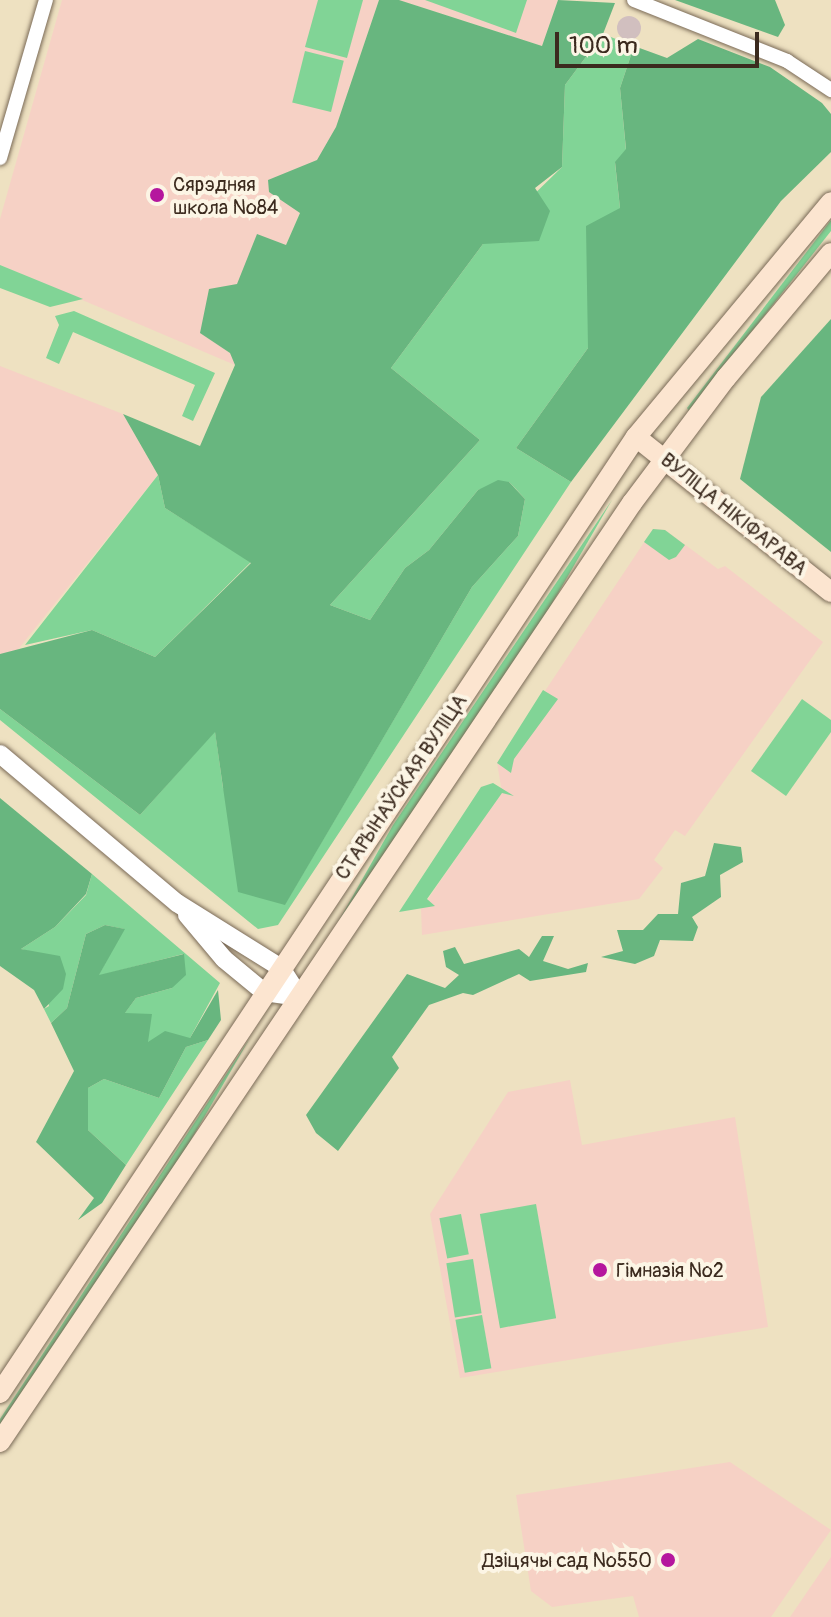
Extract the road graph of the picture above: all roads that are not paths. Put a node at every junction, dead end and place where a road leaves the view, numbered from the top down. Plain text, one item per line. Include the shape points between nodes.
1 (46, 0) edge
2 (634, 0) edge
3 (831, 90) edge
4 (0, 158) edge
5 (831, 202) edge
6 (831, 253) edge
7 (636, 437) junction
8 (666, 460) junction
9 (831, 592) edge
10 (0, 754) edge
11 (177, 903) junction
12 (281, 968) junction
13 (264, 992) junction
14 (300, 997) junction
15 (0, 1393) edge
16 (0, 1442) edge

1 - 4 street
2 - 3 street via 787,61
5 - 7 main road, СТАРЫНАЎСКАЯ ВУЛІЦА
6 - 8 main road, СТАРЫНАЎСКАЯ ВУЛІЦА
7 - 8 main road, ВУЛІЦА НІКІФАРАВА
7 - 12 main road, СТАРЫНАЎСКАЯ ВУЛІЦА
8 - 9 main road, ВУЛІЦА НІКІФАРАВА
8 - 14 main road, СТАРЫНАЎСКАЯ ВУЛІЦА
10 - 11 street
11 - 12 street
11 - 13 street via 224,959
12 - 13 main road, СТАРЫНАЎСКАЯ ВУЛІЦА
12 - 14 street
13 - 14 street
13 - 15 main road, СТАРЫНАЎСКАЯ ВУЛІЦА
14 - 16 main road, СТАРЫНАЎСКАЯ ВУЛІЦА

